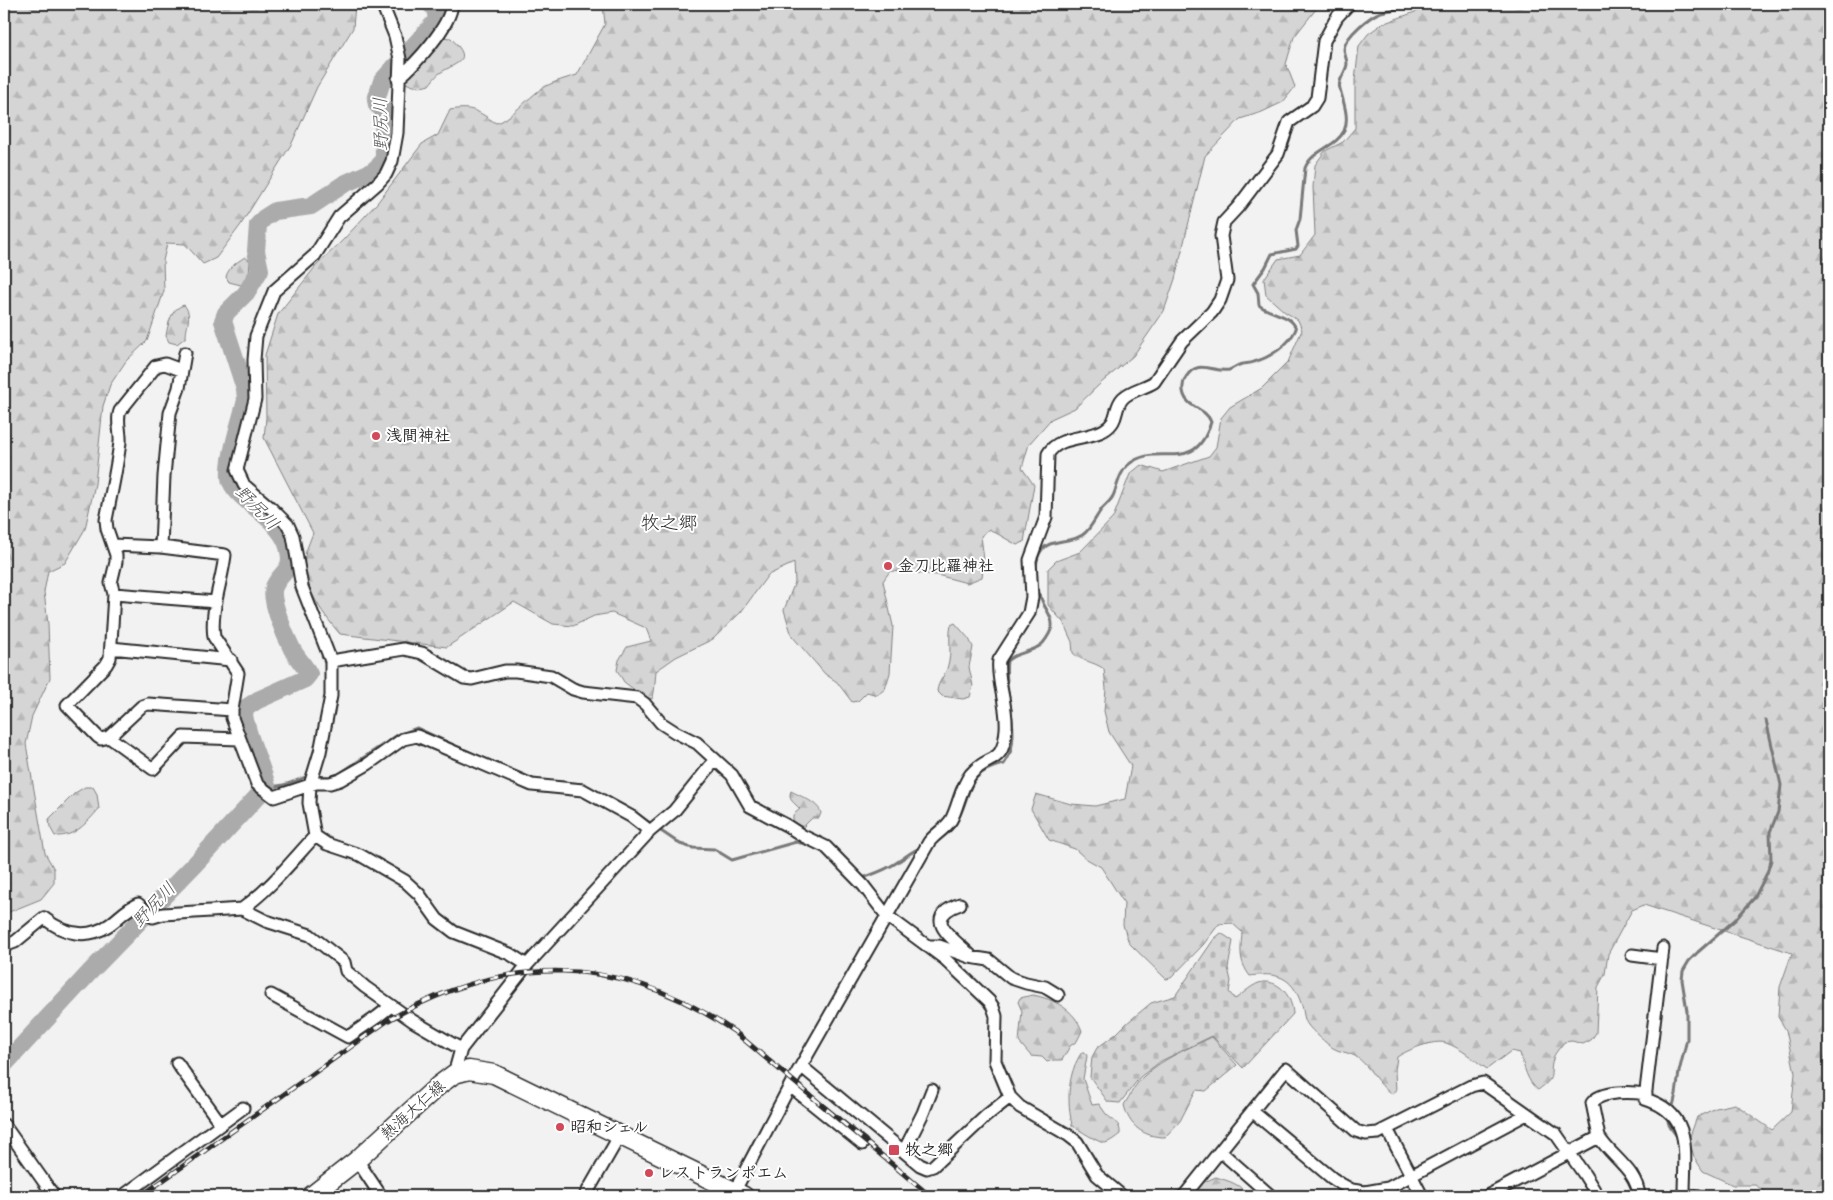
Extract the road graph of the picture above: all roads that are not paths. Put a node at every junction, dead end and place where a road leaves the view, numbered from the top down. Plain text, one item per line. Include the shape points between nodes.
1 (382, 4) edge
2 (452, 4) edge
3 (1350, 4) edge
4 (398, 79) junction
5 (185, 353) dead end
6 (181, 370) junction
7 (113, 545) junction
8 (161, 547) junction
9 (114, 594) junction
10 (216, 602) junction
11 (112, 648) junction
12 (230, 660) junction
13 (332, 662) junction
14 (232, 710) junction
15 (109, 737) junction
16 (239, 739) junction
17 (715, 760) junction
18 (311, 779) junction
19 (654, 828) junction
20 (315, 836) junction
21 (960, 904) dead end
22 (242, 909) junction
23 (887, 916) junction
24 (4, 946) edge
25 (926, 946) junction
26 (1632, 955) dead end
27 (973, 958) junction
28 (528, 965) junction
29 (1058, 995) dead end
30 (271, 996) dead end
31 (391, 1006) junction
32 (461, 1049) junction
33 (177, 1064) dead end
34 (801, 1066) junction
35 (454, 1074) junction
36 (790, 1086) junction
37 (932, 1090) dead end
38 (1646, 1094) junction
39 (1010, 1097) junction
40 (243, 1108) dead end
41 (1252, 1111) junction
42 (1528, 1114) junction
43 (221, 1124) junction
44 (4, 1125) edge
45 (1387, 1129) junction
46 (620, 1135) junction
47 (1599, 1138) junction
48 (862, 1144) dead end
49 (904, 1151) junction
50 (1220, 1151) junction
51 (1570, 1151) junction
52 (356, 1160) junction
53 (1412, 1176) junction
54 (737, 1195) edge
55 (1683, 1195) edge
56 (54, 1196) edge
57 (123, 1196) edge
58 (311, 1196) edge
59 (381, 1196) edge
60 (585, 1196) edge
61 (1122, 1196) edge
62 (1184, 1196) edge
63 (1271, 1196) edge
64 (1422, 1196) edge
65 (1488, 1196) edge
66 (1594, 1196) edge
67 (1639, 1196) edge
68 (1699, 1196) edge

1 - 4 street via 400,59
2 - 4 street via 447,22
3 - 23 street via 1337,17 1324,41 1317,98 1312,106 1289,122 1278,154 1224,222 1221,236 1227,280 1212,312 1182,341 1154,382 1120,401 1112,425 1095,435 1054,446 1048,454 1046,517 1030,560 1032,604 999,660 1006,726 1003,749 967,780 952,818 929,842
4 - 13 street via 397,133 386,174 339,217 315,255 274,291 263,316 255,345 255,399 237,470 244,485 288,525 302,587
5 - 6 street
6 - 7 street via 165,364 156,366 118,416 119,450 106,520
6 - 8 street via 179,388 170,413
7 - 8 street
7 - 9 street via 116,562 111,583
8 - 10 street via 226,554
9 - 10 street
9 - 11 street
10 - 12 street via 214,637
11 - 12 street
11 - 15 street via 106,665 67,705 98,737
12 - 14 street via 238,673
13 - 17 street via 404,649 422,653 464,678 516,671 551,676 583,692 637,698 662,723 696,743
13 - 18 street via 331,696
14 - 15 street via 148,704
14 - 16 street
15 - 16 street via 153,768 183,738
16 - 18 street via 259,786 270,795 274,797
17 - 19 street via 674,811
17 - 23 street via 732,775 750,806 826,846
18 - 19 street via 316,783 330,783 347,776 403,739 417,736 532,786 583,790
18 - 20 street via 309,803
19 - 28 street
20 - 22 street via 255,900
20 - 28 street via 404,881 419,894 437,920 454,932 510,954
21 - 27 street via 945,913 941,926
22 - 24 street via 153,917 138,904 96,932 81,934 64,931 44,918 15,942
22 - 31 street via 310,936 344,962 351,977
23 - 25 street
23 - 34 street
25 - 27 street via 939,946
25 - 39 street via 945,959 993,1006 996,1016 995,1061
26 - 38 street via 1663,953
27 - 29 street via 989,960 1011,978 1045,987
28 - 32 street
30 - 31 street via 348,1037
31 - 32 street
32 - 35 street
33 - 43 street
34 - 36 street
34 - 49 street
35 - 46 main road, 熱海大仁線 via 469,1070 494,1074
35 - 52 main road, 熱海大仁線
36 - 48 street
36 - 54 street
37 - 49 street
38 - 47 street via 1624,1092 1594,1100 1592,1108
38 - 55 street via 1645,1099 1669,1110 1679,1123 1684,1150
39 - 49 street via 933,1166 923,1167
39 - 61 street via 1020,1107 1077,1142 1097,1174
40 - 43 street
41 - 45 street via 1286,1069 1356,1131 1372,1134
41 - 50 street
41 - 53 street via 1332,1178 1352,1190 1383,1190
42 - 45 street via 1483,1083
42 - 51 street via 1556,1134
42 - 53 street
43 - 57 street
44 - 56 street
45 - 53 street
46 - 54 main road, 熱海大仁線
46 - 60 street
47 - 51 street
47 - 67 street via 1627,1169
50 - 62 street
50 - 63 street
51 - 65 street
51 - 66 street via 1594,1190
52 - 58 main road, 熱海大仁線
52 - 59 street
53 - 64 street
55 - 68 street

